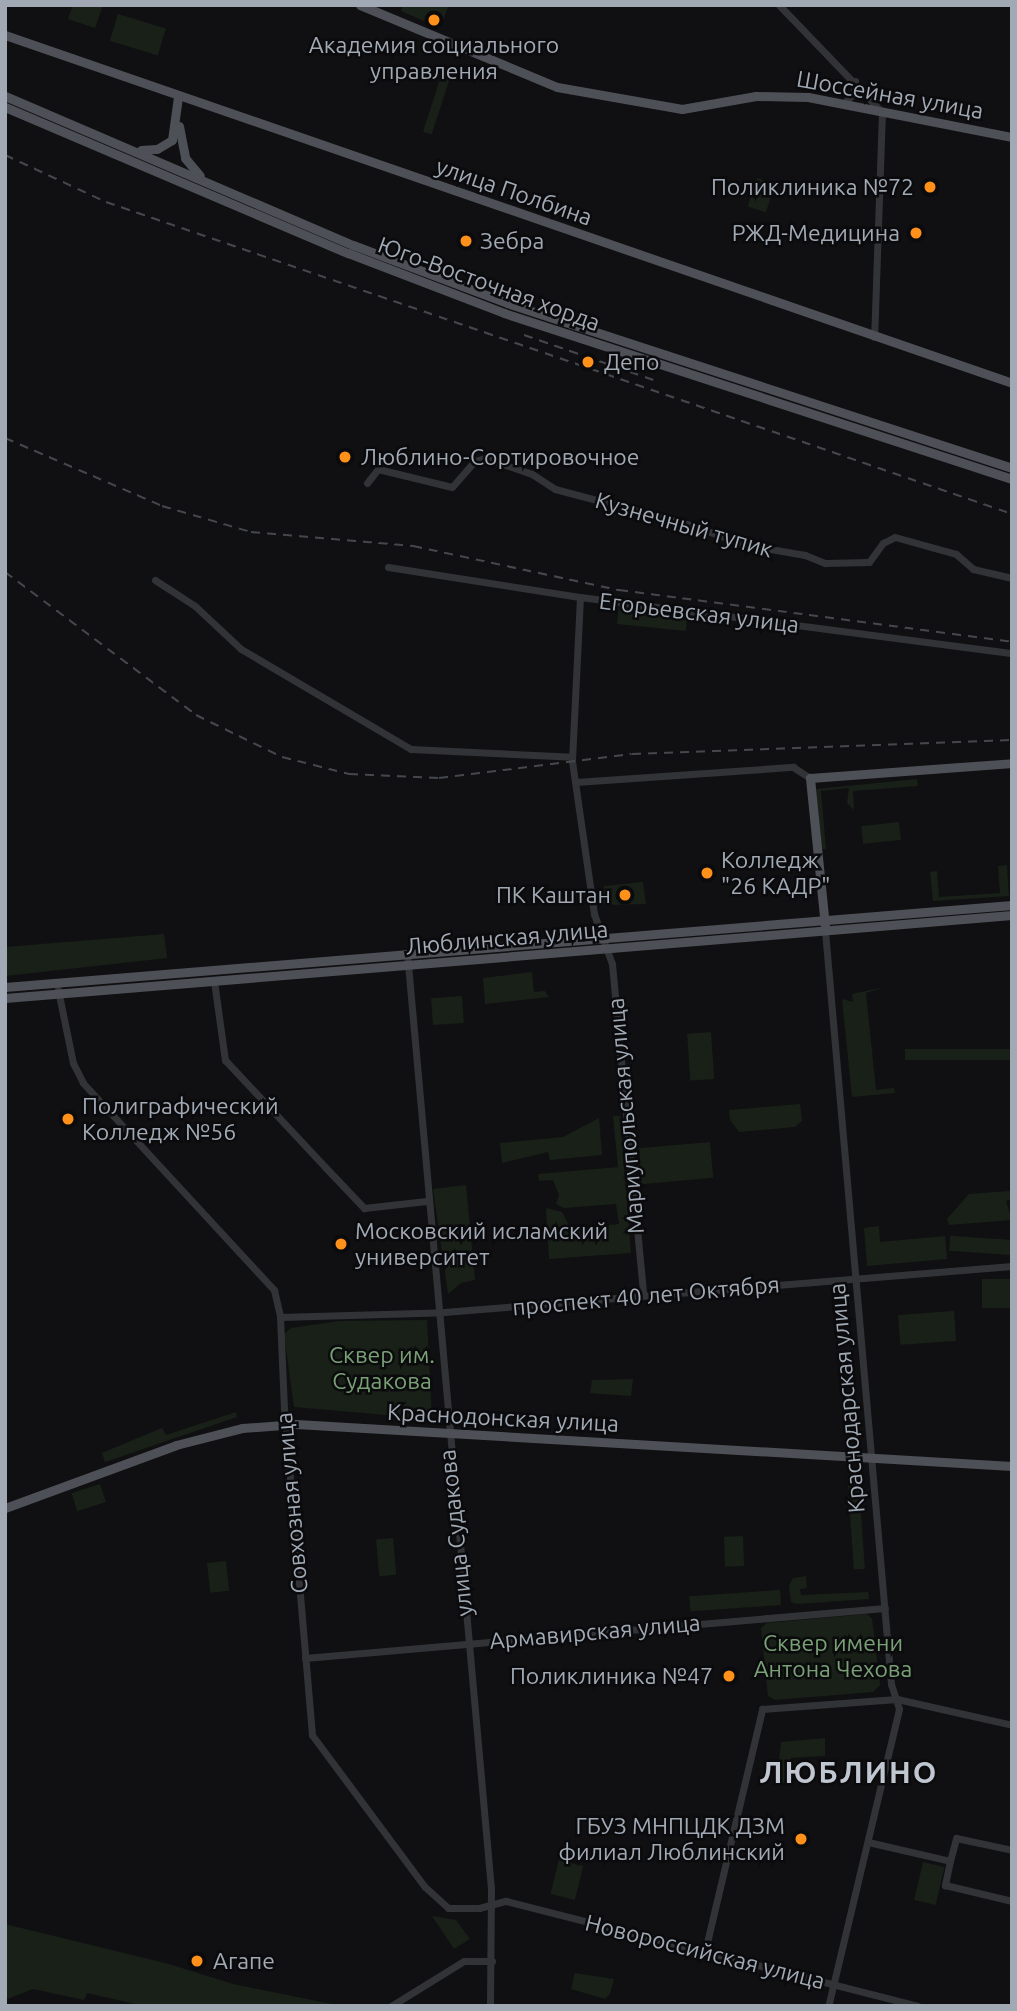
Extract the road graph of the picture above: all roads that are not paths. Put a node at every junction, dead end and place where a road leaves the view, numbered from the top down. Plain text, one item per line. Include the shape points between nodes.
1 (360, 5) edge
2 (779, 5) edge
3 (5, 35) edge
4 (855, 80) junction
5 (5, 96) edge
6 (178, 96) junction
7 (844, 103) junction
8 (5, 107) edge
9 (177, 110) junction
10 (882, 112) junction
11 (1012, 137) edge
12 (132, 149) junction
13 (208, 182) junction
14 (874, 337) junction
15 (1012, 383) edge
16 (1012, 468) edge
17 (1012, 479) edge
18 (368, 483) dead end
19 (388, 567) dead end
20 (1012, 578) edge
21 (155, 580) dead end
22 (580, 597) junction
23 (1012, 653) edge
24 (572, 757) junction
25 (1012, 763) edge
26 (810, 778) junction
27 (576, 782) junction
28 (1012, 905) edge
29 (1012, 915) edge
30 (825, 926) junction
31 (601, 939) junction
32 (607, 949) junction
33 (407, 953) junction
34 (406, 965) junction
35 (214, 981) junction
36 (57, 983) junction
37 (5, 987) edge
38 (59, 994) junction
39 (5, 998) edge
40 (426, 1201) junction
41 (1012, 1266) edge
42 (856, 1279) junction
43 (643, 1295) junction
44 (436, 1312) junction
45 (280, 1317) junction
46 (286, 1425) junction
47 (447, 1435) junction
48 (872, 1458) junction
49 (1012, 1466) edge
50 (5, 1508) edge
51 (885, 1608) junction
52 (467, 1644) junction
53 (305, 1658) junction
54 (897, 1699) junction
55 (1012, 1726) edge
56 (868, 1842) junction
57 (1012, 1850) edge
58 (950, 1861) junction
59 (1012, 1901) edge
60 (492, 1904) junction
61 (705, 1951) junction
62 (492, 1961) junction
63 (834, 1984) junction
64 (394, 2005) edge
65 (490, 2006) edge
66 (828, 2006) edge
67 (918, 2006) edge

1 - 7 main road, Шоссейная улица via 557,87 682,109 769,95
2 - 4 street
3 - 6 main road, улица Полбина
4 - 7 street via 854,93
4 - 10 street
5 - 12 main road, Юго-Восточная хорда
6 - 9 main road
6 - 14 main road, улица Полбина
7 - 10 main road, Шоссейная улица
8 - 17 main road, Юго-Восточная хорда via 348,253 504,313
9 - 12 main road via 169,144
9 - 13 main road via 185,158
10 - 11 main road, Шоссейная улица
10 - 14 street
12 - 13 main road, Юго-Восточная хорда
13 - 16 main road, Юго-Восточная хорда via 353,245 507,303
14 - 15 main road, улица Полбина
18 - 20 street, Кузнечный тупик via 378,469 452,487 475,461 485,458 532,474 555,489 825,563 869,562 883,543 895,537 956,554 973,569
19 - 22 street, Егорьевская улица
21 - 24 street via 195,606 241,649 411,749
22 - 23 street, Егорьевская улица
22 - 24 street
24 - 27 street
25 - 26 main road
26 - 27 street via 793,767
26 - 30 main road, Краснодарская улица
27 - 31 street
28 - 30 main road, Люблинская улица
29 - 30 main road, Люблинская улица
30 - 31 main road, Люблинская улица
30 - 32 main road, Люблинская улица
30 - 42 street, Краснодарская улица
31 - 32 street, Мариупольская улица
31 - 33 main road, Люблинская улица
32 - 34 main road, Люблинская улица
32 - 43 street, Мариупольская улица
33 - 34 street, улица Судакова
33 - 36 main road, Люблинская улица
34 - 35 main road, Люблинская улица
34 - 40 street, улица Судакова
35 - 38 main road, Люблинская улица
35 - 40 street via 225,1060 348,1192 364,1208
36 - 37 main road, Люблинская улица
36 - 38 street, Совхозная улица
38 - 39 main road, Люблинская улица
38 - 45 street, Совхозная улица via 83,1083 274,1290
40 - 44 street, улица Судакова
41 - 42 street, проспект 40 лет Октября
42 - 43 street, проспект 40 лет Октября
42 - 48 street, Краснодарская улица
43 - 44 street, проспект 40 лет Октября
44 - 45 street, проспект 40 лет Октября
44 - 47 street, улица Судакова
45 - 46 street, Совхозная улица
46 - 47 main road, Краснодонская улица
46 - 50 main road, Краснодонская улица via 242,1428 176,1445
46 - 53 street, Совхозная улица
47 - 48 main road, Краснодонская улица
47 - 52 street, улица Судакова
48 - 49 main road, Краснодонская улица
48 - 51 street, Краснодарская улица
51 - 52 street, Армавирская улица
51 - 54 street, Краснодарская улица
52 - 53 street, Армавирская улица
52 - 60 street, улица Судакова
53 - 60 street, Совхозная улица via 312,1735 336,1772 441,1906
54 - 55 street
54 - 56 street, Краснодарская улица via 898,1721
54 - 61 street via 762,1709
56 - 58 street
56 - 63 street, Краснодарская улица
57 - 58 street via 956,1838
58 - 59 street via 945,1885
60 - 61 street, Новороссийская улица via 506,1901
60 - 62 street
61 - 63 street, Новороссийская улица
62 - 64 street via 464,1961
62 - 65 street
63 - 66 street, Краснодарская улица
63 - 67 street, Новороссийская улица

